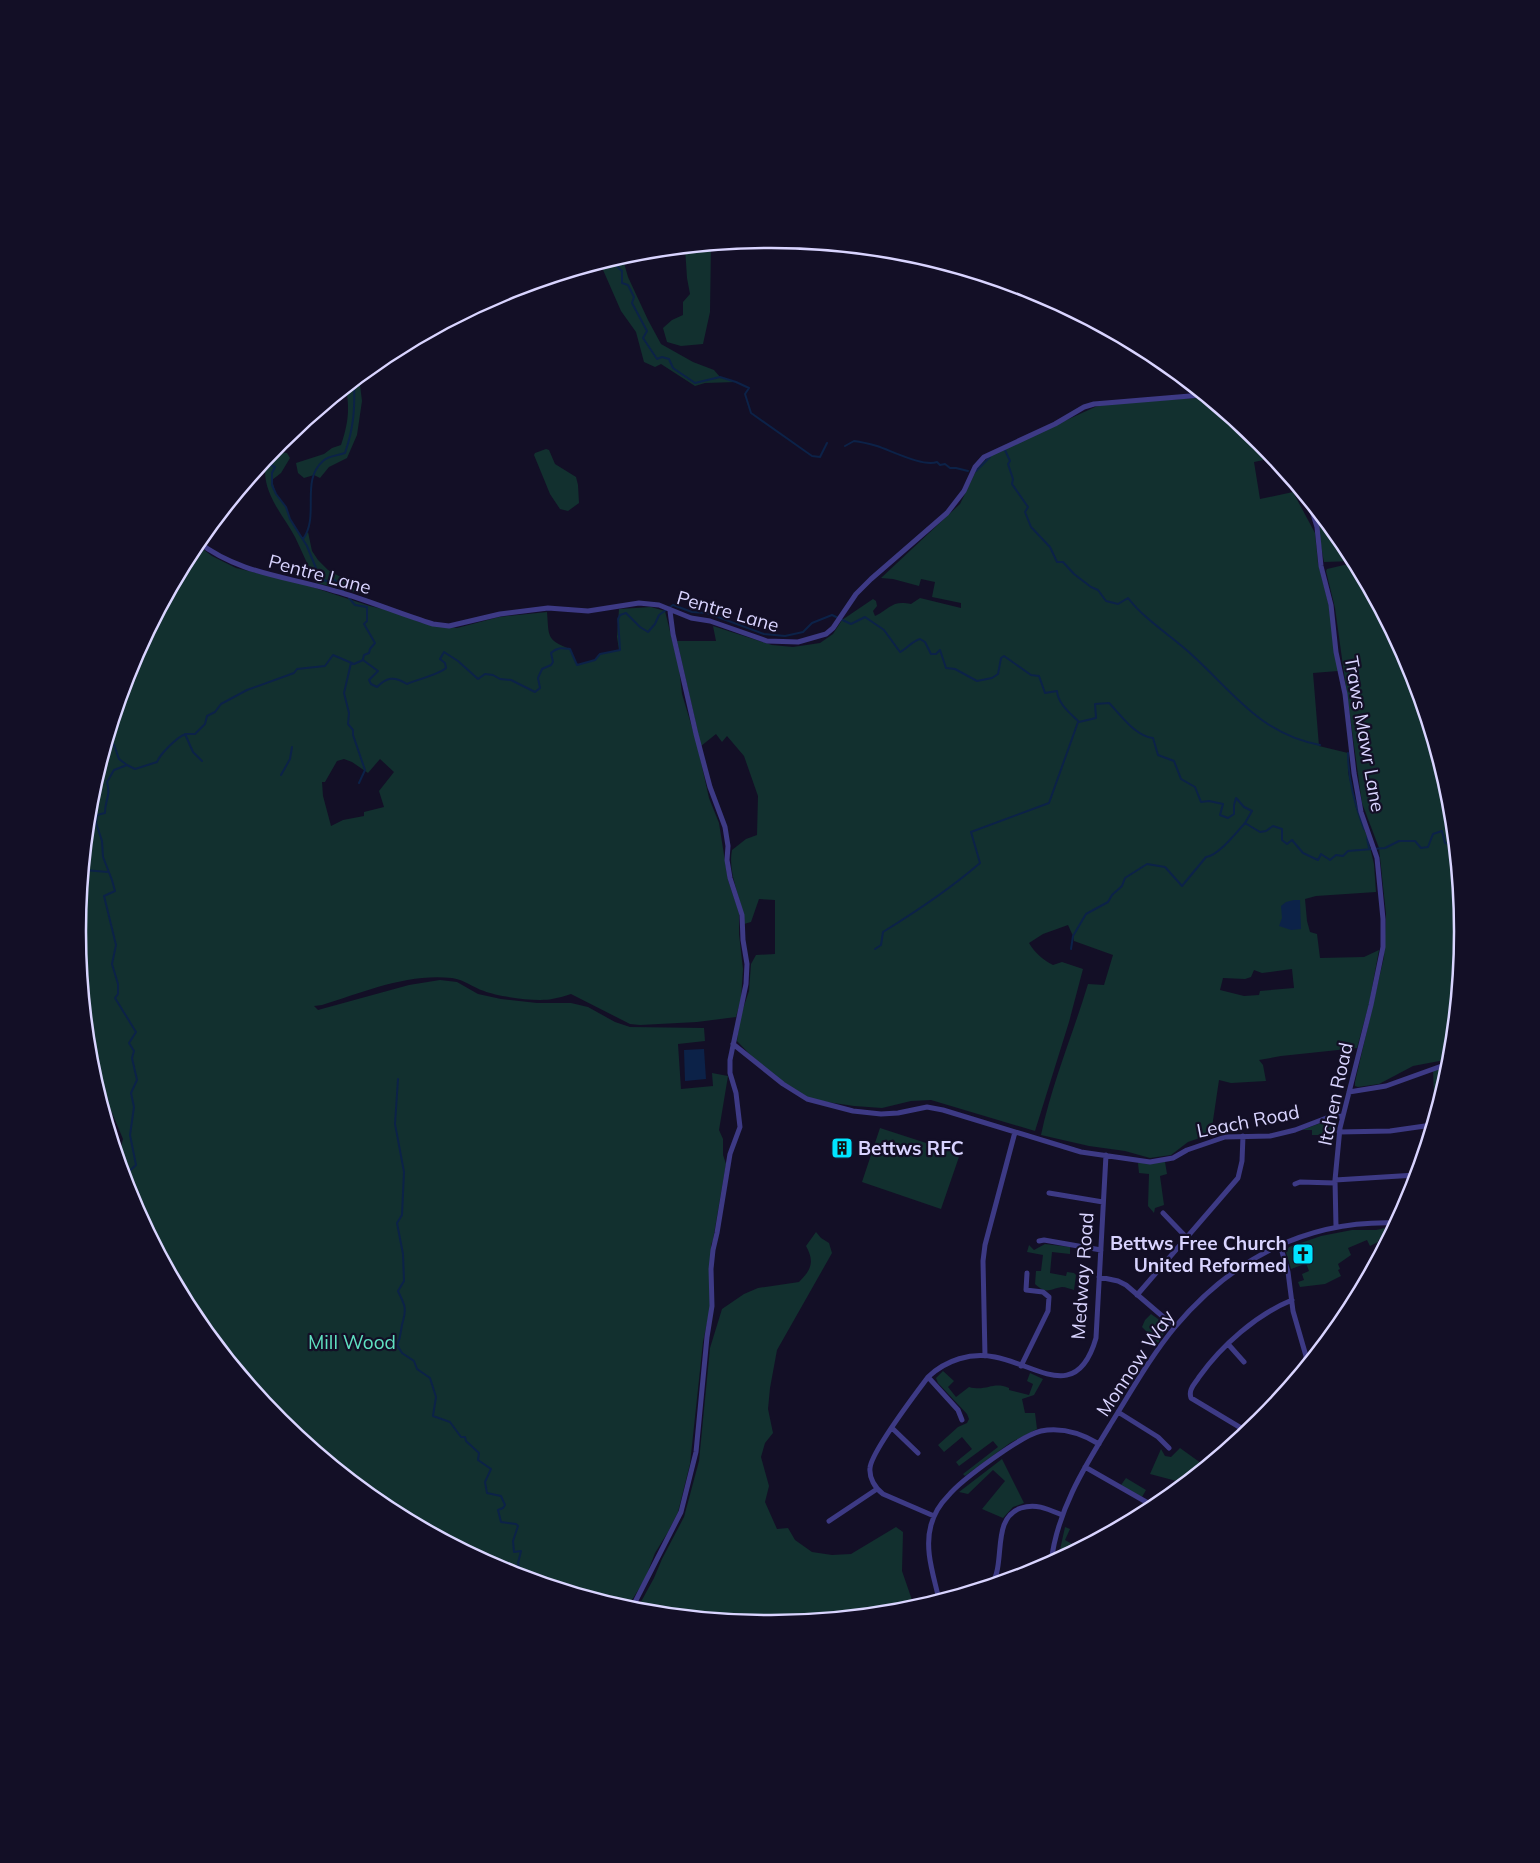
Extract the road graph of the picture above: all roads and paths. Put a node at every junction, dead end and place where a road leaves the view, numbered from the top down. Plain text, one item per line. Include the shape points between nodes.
1 (1194, 396) edge
2 (1314, 518) edge
3 (205, 547) edge
4 (670, 610) junction
5 (1364, 1028) joint
6 (733, 1044) junction
7 (1441, 1066) edge
8 (1349, 1092) junction
9 (1342, 1116) junction
10 (1425, 1126) edge
11 (1015, 1132) junction
12 (1340, 1132) junction
13 (1243, 1136) junction
14 (1106, 1155) junction
15 (1408, 1176) edge
16 (1335, 1181) junction
17 (1295, 1184) dead end
18 (1049, 1193) dead end
19 (1103, 1202) junction
20 (1163, 1213) dead end
21 (1388, 1224) edge
22 (1336, 1227) junction
23 (1186, 1237) junction
24 (1039, 1241) dead end
25 (1280, 1244) junction
26 (1100, 1250) junction
27 (1027, 1273) dead end
28 (1099, 1277) junction
29 (1137, 1295) junction
30 (1292, 1300) junction
31 (1175, 1327) junction
32 (1228, 1344) junction
33 (1306, 1355) edge
34 (985, 1356) junction
35 (1244, 1362) dead end
36 (1021, 1366) junction
37 (928, 1377) junction
38 (1118, 1412) junction
39 (962, 1420) dead end
40 (892, 1428) junction
41 (1238, 1429) edge
42 (1099, 1444) junction
43 (1169, 1448) dead end
44 (918, 1453) dead end
45 (1084, 1467) junction
46 (876, 1489) junction
47 (1146, 1502) edge
48 (1062, 1515) junction
49 (934, 1516) junction
50 (829, 1521) dead end
51 (1053, 1553) edge
52 (996, 1577) edge
53 (938, 1594) edge
54 (635, 1602) edge

1 - 4 street, Pentre Lane via 1094,404 991,452 978,463 964,491 947,513 870,579 826,634 798,642 767,641
2 - 5 street, Traws Mawr Lane via 1331,605 1361,812 1377,858 1383,919 1382,947
3 - 4 street, Pentre Lane via 221,558 256,572 338,592 433,624 449,626 500,614 548,608 588,611 639,603
4 - 6 street via 696,734 725,827 730,878 742,915 746,984
5 - 8 street, Itchen Road
6 - 11 street, Leach Road via 783,1084 807,1098 854,1111 881,1114 928,1107
6 - 54 street via 730,1072 740,1127 730,1154 713,1250 712,1306 706,1337 696,1452 681,1512
7 - 8 street via 1386,1086
8 - 9 street, Itchen Road
9 - 12 street, Itchen Road
9 - 13 street, Leach Road via 1329,1117 1270,1136
10 - 12 street via 1390,1131
11 - 14 street, Leach Road via 1081,1152
11 - 34 street via 985,1244
12 - 16 street, Itchen Road
13 - 14 street, Leach Road via 1225,1137 1159,1161
13 - 23 street via 1238,1178
14 - 19 street, Medway Road
15 - 16 street
16 - 17 street
16 - 22 street, Itchen Road
18 - 19 street
19 - 26 street, Medway Road
20 - 23 street
21 - 22 street, Monnow Way
22 - 25 street, Monnow Way
23 - 29 street
24 - 26 street
25 - 30 street
25 - 31 street, Monnow Way via 1234,1271 1202,1297
26 - 28 street, Medway Road
27 - 36 street via 1026,1290 1043,1292 1049,1297 1048,1311
28 - 29 street via 1118,1280
28 - 36 street, Medway Road via 1096,1338 1085,1363 1074,1372 1054,1376
29 - 31 street
30 - 32 street via 1268,1312
30 - 33 street
31 - 38 street, Monnow Way
32 - 35 street
32 - 41 street via 1203,1372 1190,1394 1195,1401
34 - 36 street, Medway Road
34 - 37 street, Medway Road via 950,1362
37 - 39 street via 958,1410
37 - 40 street, Medway Road
38 - 42 street, Monnow Way
38 - 43 street via 1158,1436
40 - 44 street
40 - 46 street, Medway Road via 871,1462 870,1475
42 - 45 street, Monnow Way
42 - 49 street via 1055,1429 1036,1433 962,1482 946,1497
45 - 47 street
45 - 48 street, Monnow Way
46 - 49 street
46 - 50 street
48 - 51 street, Monnow Way
48 - 52 street via 1039,1506 1028,1506 1008,1517 1002,1528
49 - 53 street via 929,1547

